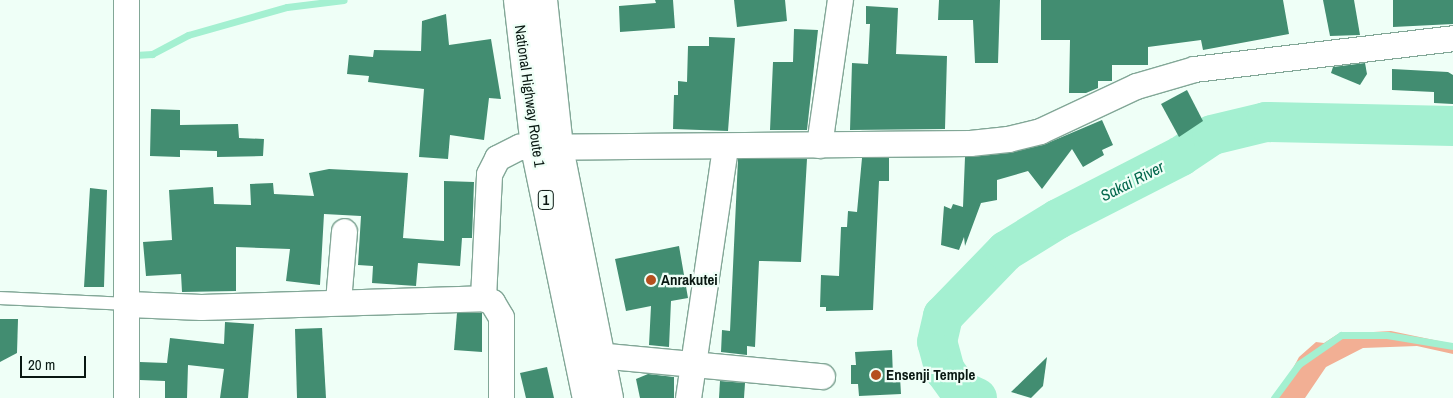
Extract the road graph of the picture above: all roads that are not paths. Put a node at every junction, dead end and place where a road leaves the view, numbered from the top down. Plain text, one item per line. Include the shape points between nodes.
1 (126, 0) edge
2 (518, 0) edge
3 (543, 0) edge
4 (840, 0) edge
5 (1453, 38) edge
6 (819, 145) junction
7 (725, 147) junction
8 (547, 148) junction
9 (344, 231) dead end
10 (0, 298) edge
11 (483, 298) junction
12 (338, 301) junction
13 (128, 304) junction
14 (598, 355) junction
15 (690, 366) junction
16 (822, 376) dead end
17 (126, 398) edge
18 (501, 398) edge
19 (587, 398) edge
20 (609, 398) edge
21 (688, 398) edge

1 - 13 street
2 - 8 highway, National Highway Route 1 / 1
3 - 8 highway, National Highway Route 1 / 1
4 - 6 street
5 - 6 street via 1194,69 1136,86 1040,131 1008,139 970,143
6 - 7 street
7 - 8 street
7 - 15 street
8 - 11 street via 519,147 506,152 491,168
8 - 14 highway, National Highway Route 1 / 1
8 - 19 highway, National Highway Route 1 / 1
9 - 12 street
10 - 13 lane
11 - 12 street
11 - 18 street via 492,302 501,317
12 - 13 street via 201,307
13 - 17 street
14 - 15 street
14 - 20 highway, National Highway Route 1 / 1
15 - 16 street
15 - 21 street

